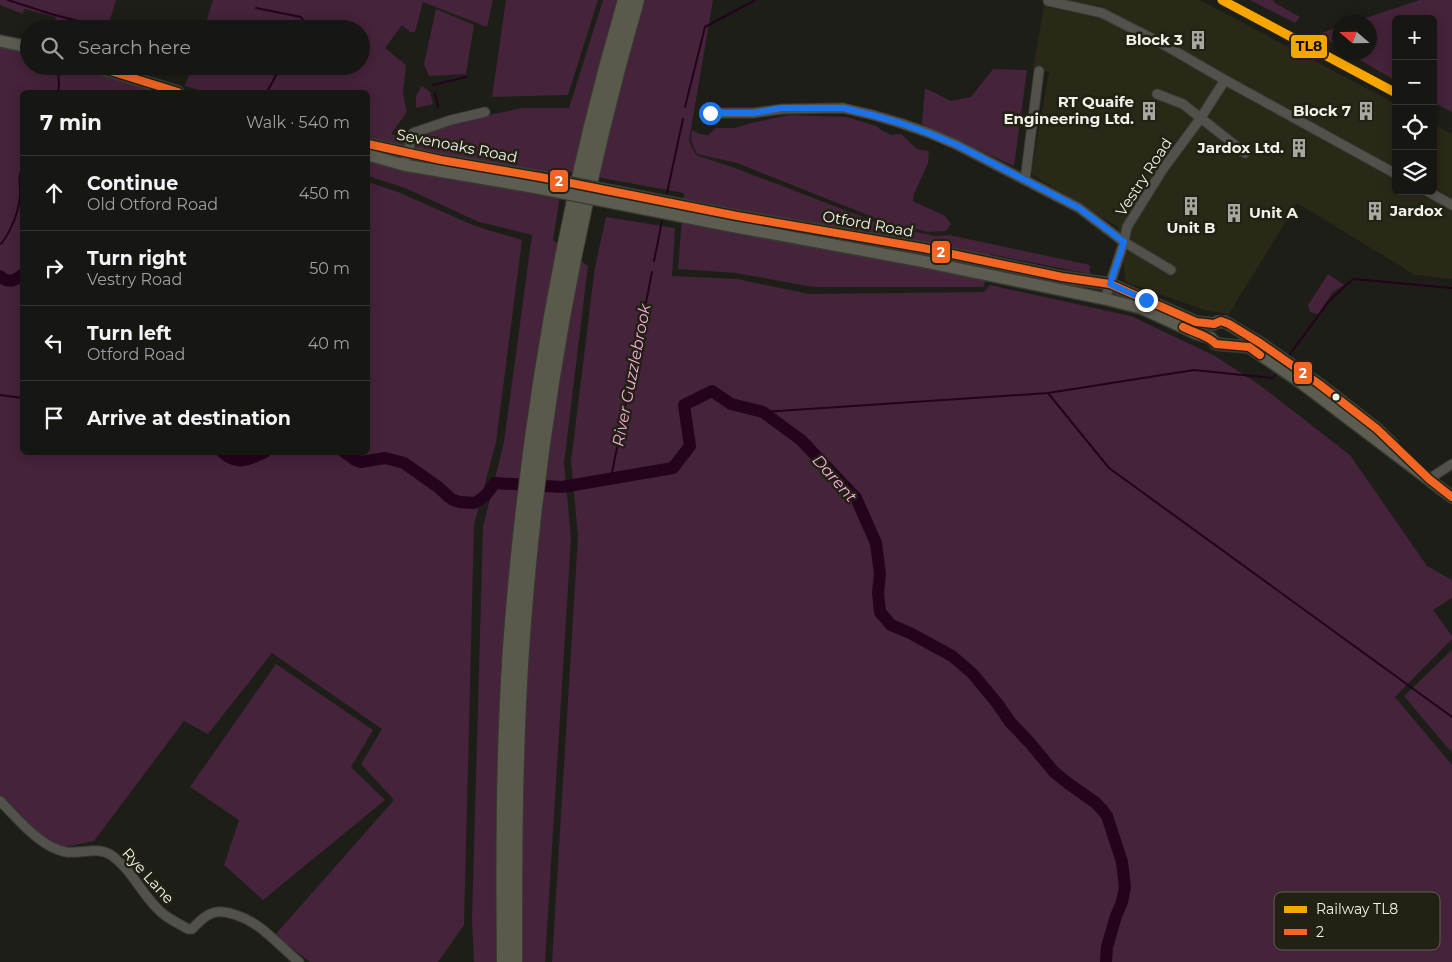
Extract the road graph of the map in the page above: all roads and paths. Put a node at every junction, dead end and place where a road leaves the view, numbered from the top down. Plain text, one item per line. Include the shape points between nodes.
1 (625, 0) edge
2 (637, 0) edge
3 (1048, 1) edge
4 (0, 41) edge
5 (20, 46) edge
6 (1039, 71) dead end
7 (122, 75) edge
8 (1226, 80) junction
9 (171, 90) edge
10 (1157, 94) dead end
11 (485, 112) dead end
12 (707, 119) dead end
13 (1200, 119) junction
14 (370, 144) edge
15 (408, 153) junction
16 (1245, 153) dead end
17 (370, 156) edge
18 (404, 166) junction
19 (1392, 172) edge
20 (1024, 180) junction
21 (539, 183) junction
22 (1434, 195) edge
23 (616, 197) junction
24 (1452, 205) edge
25 (1124, 242) junction
26 (1171, 270) dead end
27 (1110, 284) junction
28 (1105, 299) junction
29 (1214, 324) junction
30 (1231, 326) junction
31 (1211, 338) junction
32 (1225, 345) junction
33 (537, 450) junction
34 (1452, 464) edge
35 (1429, 479) junction
36 (1452, 497) edge
37 (527, 529) junction
38 (0, 802) edge
39 (299, 962) edge
40 (504, 962) edge
41 (515, 962) edge

1 - 33 highway via 566,239 546,346
2 - 33 highway via 578,236
3 - 8 street via 1102,13
4 - 5 main road
6 - 20 street
7 - 9 main road
8 - 13 street, Vestry Road
8 - 19 street
10 - 13 street via 1183,104
11 - 15 street via 413,132
12 - 20 street via 708,114 714,113 843,108 928,133
13 - 16 street
13 - 25 street, Vestry Road via 1127,227
14 - 15 main road, Sevenoaks Road
15 - 18 street
15 - 21 main road, Sevenoaks Road
17 - 18 main road, Sevenoaks Road
18 - 21 main road, Sevenoaks Road
20 - 25 street via 1079,208
21 - 23 main road, Otford Road, bridge
22 - 24 street
23 - 27 main road, Otford Road via 923,248
23 - 28 main road, Otford Road via 736,227
25 - 26 street
25 - 27 street, Vestry Road
27 - 28 street, Vestry Road
27 - 29 main road, Otford Road via 1196,322
28 - 31 main road, Otford Road via 1142,308
29 - 30 main road, Otford Road via 1221,321
29 - 31 main road via 1210,329
30 - 32 main road via 1233,336
30 - 35 main road, Otford Road via 1260,342 1319,384 1377,429
31 - 32 main road, Otford Road via 1216,344
32 - 35 main road, Otford Road via 1249,347
33 - 37 highway
34 - 35 street
35 - 36 main road, Otford Road
37 - 40 highway via 510,650
37 - 41 highway via 516,752
38 - 39 street, Rye Lane via 52,848 64,852 97,850 109,854 132,874 162,913 188,929 215,912 238,916 254,922

